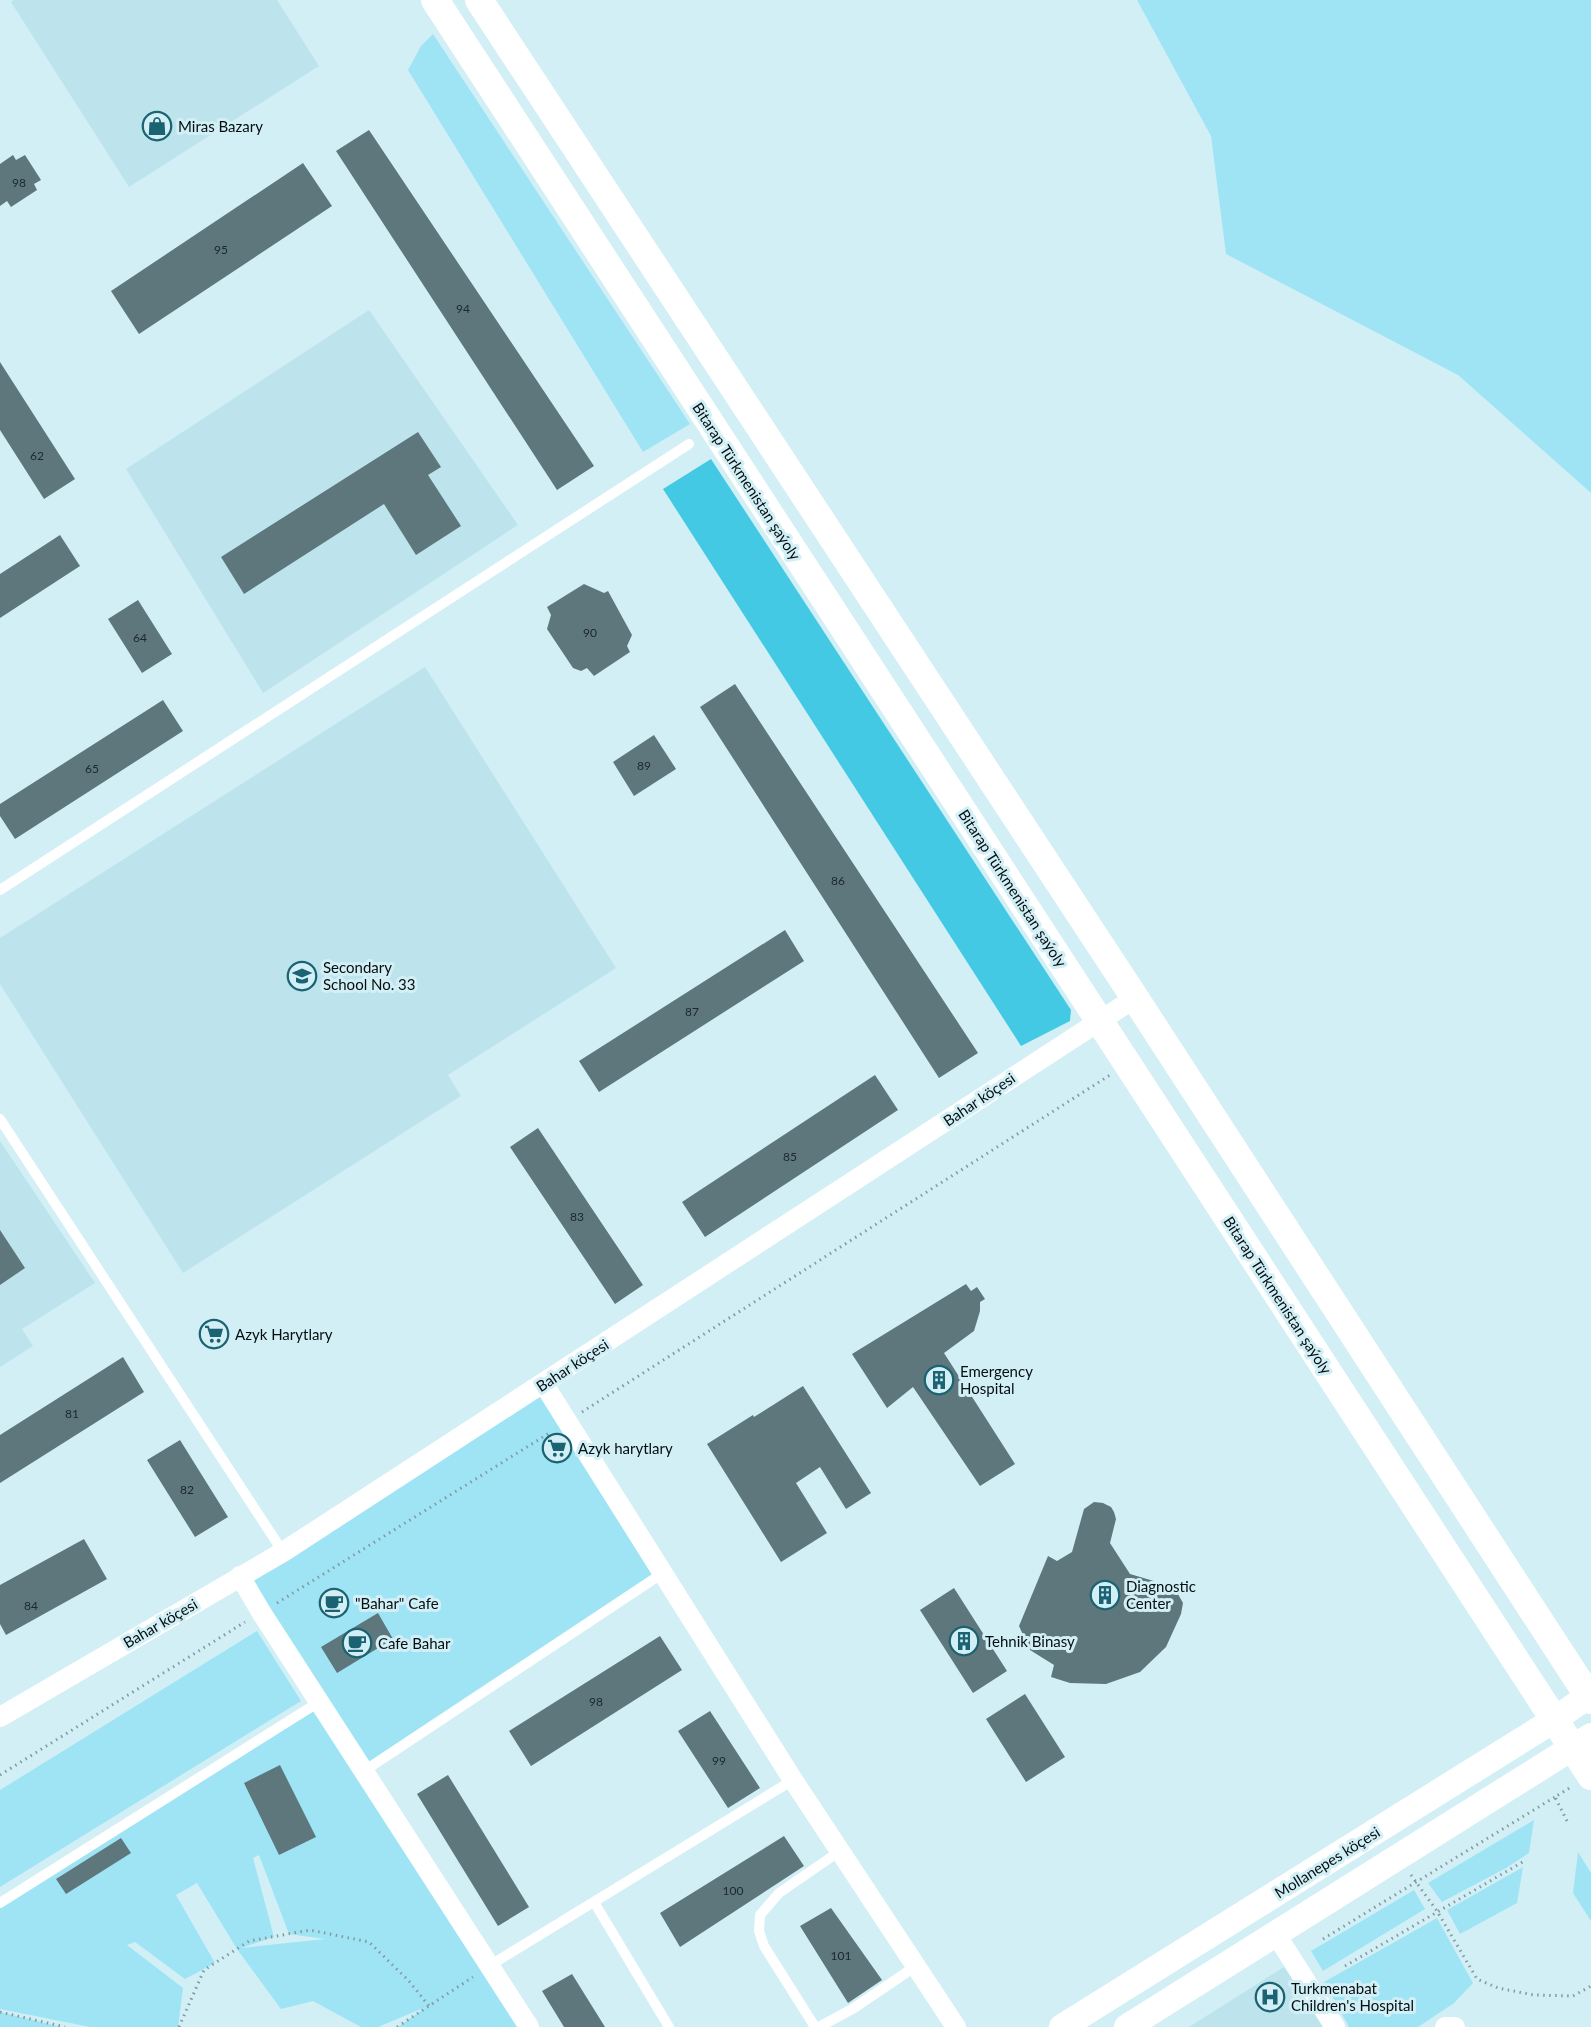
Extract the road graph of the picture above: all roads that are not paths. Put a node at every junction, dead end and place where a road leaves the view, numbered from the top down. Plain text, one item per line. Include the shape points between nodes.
1 (435, 0) edge
2 (479, 0) edge
3 (689, 444) dead end
4 (0, 890) edge
5 (1135, 998) junction
6 (1099, 1021) junction
7 (0, 1119) edge
8 (543, 1383) junction
9 (283, 1552) junction
10 (663, 1573) junction
11 (240, 1576) junction
12 (1590, 1697) edge
13 (319, 1702) junction
14 (0, 1717) edge
15 (1554, 1720) junction
16 (1582, 1742) edge
17 (364, 1771) junction
18 (1591, 1776) edge
19 (793, 1780) junction
20 (840, 1851) junction
21 (594, 1902) junction
22 (0, 1903) edge
23 (1275, 1933) junction
24 (489, 1966) junction
25 (916, 1966) junction
26 (529, 2027) edge
27 (669, 2027) edge
28 (817, 2027) edge
29 (956, 2027) edge
30 (1062, 2027) edge
31 (1127, 2027) edge
32 (1335, 2027) edge
33 (1445, 2027) edge
34 (1455, 2027) edge

1 - 6 main road, Bitarap Türkmenistan şaýoly
2 - 5 main road
3 - 4 lane
5 - 6 street, Bahar köçesi
5 - 12 main road
6 - 8 street, Bahar köçesi
6 - 15 main road, Bitarap Türkmenistan şaýoly
7 - 9 lane
8 - 9 street, Bahar köçesi
8 - 10 street
9 - 11 street, Bahar köçesi
10 - 17 lane
10 - 19 street
11 - 13 street
11 - 14 street, Bahar köçesi
12 - 15 street, Mollanepes köçesi
13 - 17 street
13 - 22 lane
15 - 16 main road, Bitarap Türkmenistan şaýoly
15 - 30 street, Mollanepes köçesi
16 - 18 main road, Bitarap Türkmenistan şaýoly
16 - 23 street
17 - 24 street
19 - 20 street
19 - 21 lane
20 - 25 street
20 - 28 lane via 779,1893 760,1915 759,1931 764,1946
21 - 24 lane
21 - 27 lane
23 - 31 street
23 - 32 street
24 - 26 street
25 - 28 lane via 854,2008
25 - 29 street
33 - 34 street

